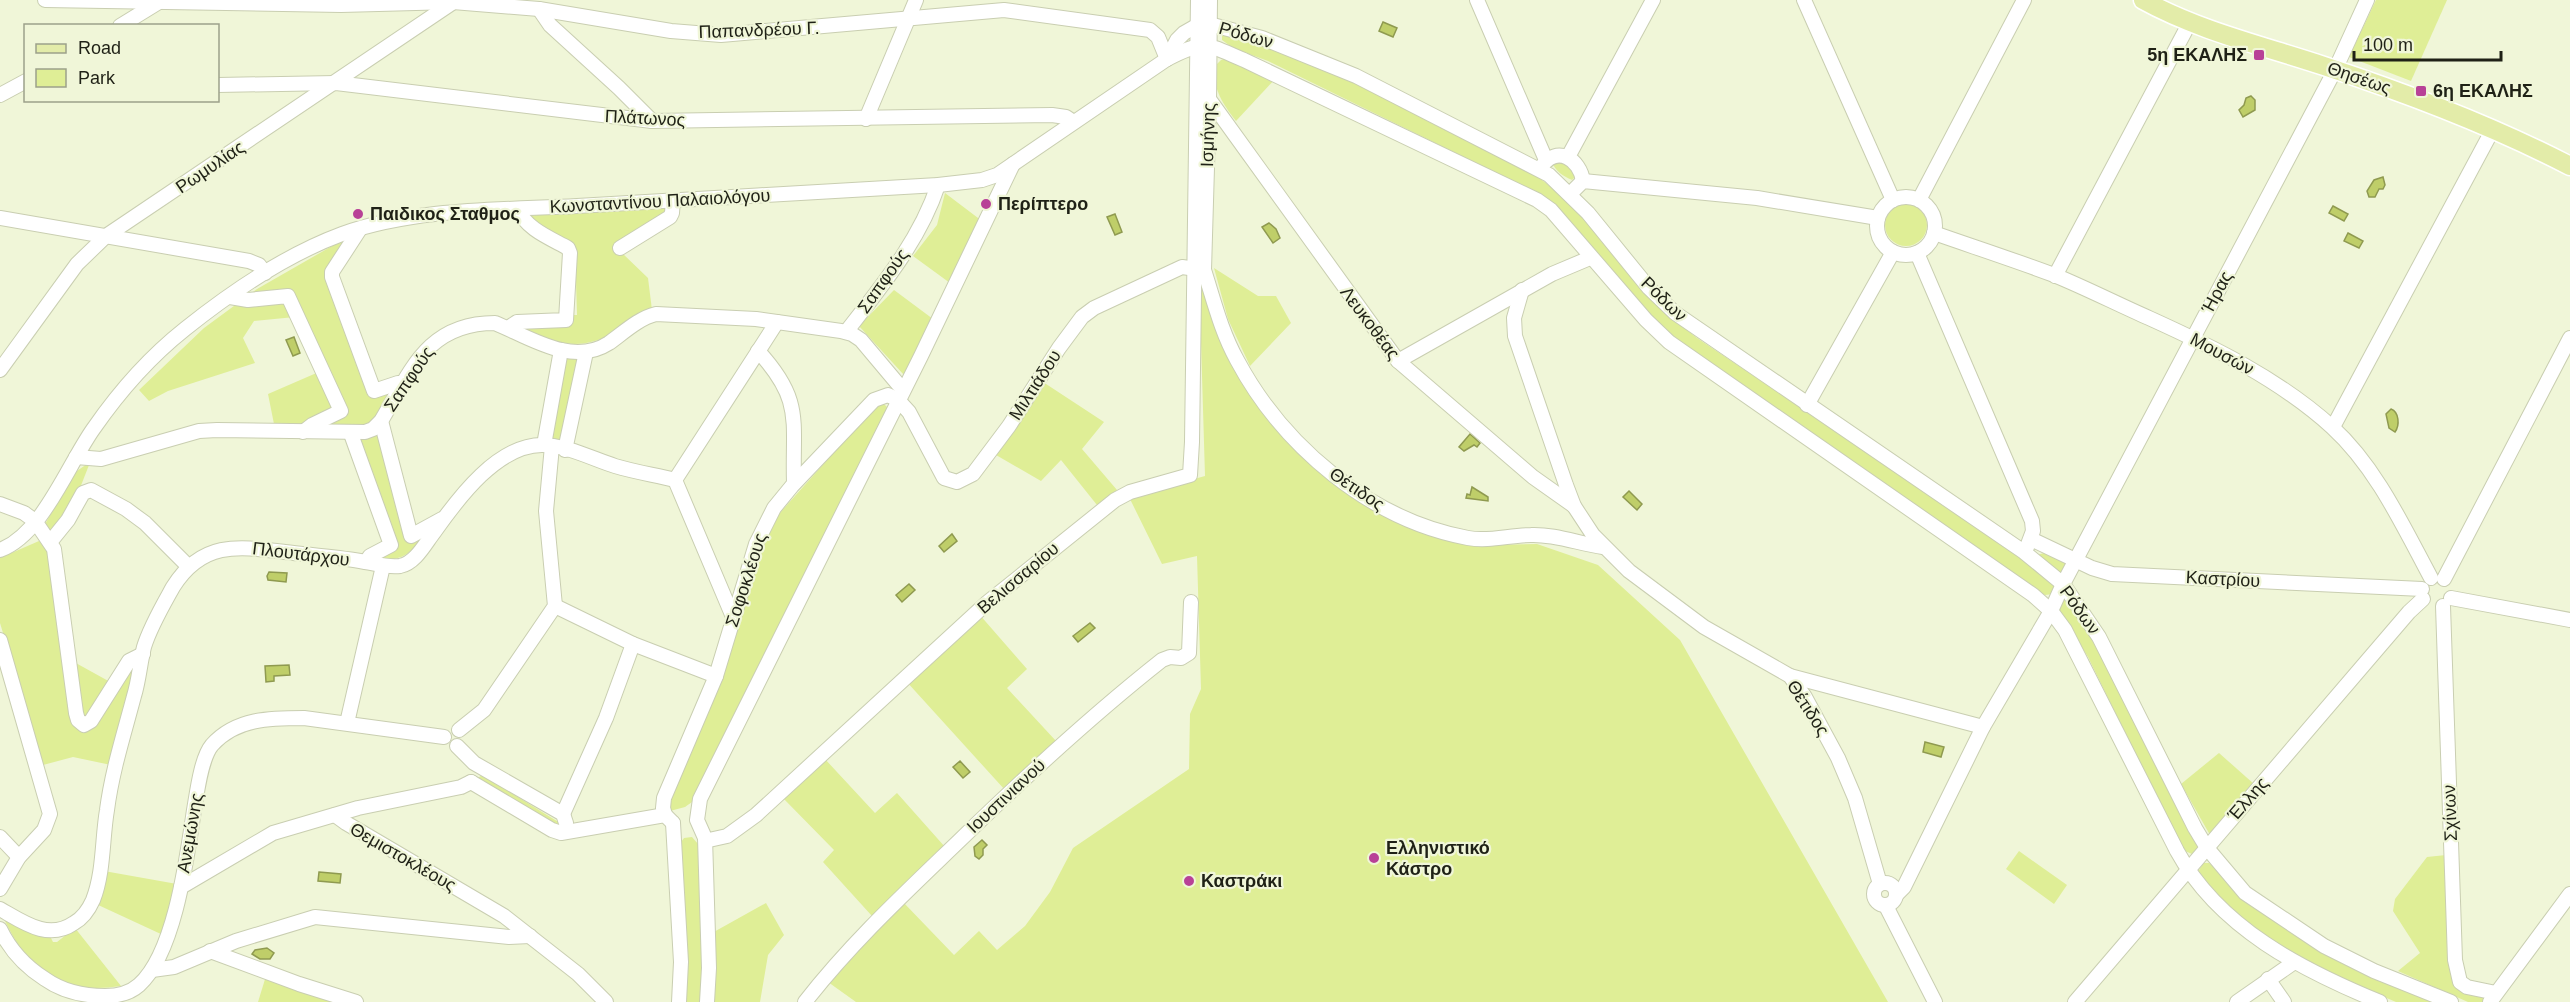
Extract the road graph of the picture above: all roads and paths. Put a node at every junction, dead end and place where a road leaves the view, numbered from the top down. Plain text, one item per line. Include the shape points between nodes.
1 (45, 0) edge
2 (916, 0) edge
3 (1198, 0) edge
4 (1210, 0) edge
5 (1476, 0) edge
6 (1653, 0) edge
7 (1804, 0) edge
8 (2024, 0) edge
9 (2143, 0) edge
10 (2367, 0) edge
11 (161, 1) edge
12 (454, 1) edge
13 (539, 9) junction
14 (908, 18) junction
15 (2190, 22) junction
16 (123, 24) edge
17 (1204, 25) junction
18 (1203, 45) junction
19 (1167, 59) junction
20 (2335, 70) junction
21 (24, 82) edge
22 (336, 83) junction
23 (219, 85) edge
24 (9, 90) edge
25 (1209, 99) junction
26 (866, 119) junction
27 (652, 121) junction
28 (1072, 122) junction
29 (2493, 129) junction
30 (1568, 157) junction
31 (1013, 164) junction
32 (1543, 165) junction
33 (2570, 166) edge
34 (1583, 181) junction
35 (938, 185) junction
36 (1570, 194) junction
37 (673, 200) junction
38 (1893, 200) junction
39 (1919, 200) junction
40 (518, 209) junction
41 (0, 218) edge
42 (1878, 218) junction
43 (360, 229) junction
44 (1934, 233) junction
45 (106, 236) junction
46 (620, 248) dead end
47 (1893, 252) junction
48 (1917, 253) junction
49 (1590, 258) junction
50 (1199, 268) junction
51 (265, 273) junction
52 (2055, 276) junction
53 (1522, 290) junction
54 (230, 297) junction
55 (777, 322) junction
56 (508, 328) junction
57 (846, 332) junction
58 (2193, 338) junction
59 (2570, 338) edge
60 (561, 350) junction
61 (758, 351) junction
62 (586, 352) junction
63 (1398, 361) junction
64 (1, 369) edge
65 (0, 382) edge
66 (404, 384) junction
67 (901, 395) junction
68 (1807, 405) junction
69 (381, 421) junction
70 (2332, 427) junction
71 (303, 432) junction
72 (351, 434) junction
73 (554, 447) junction
74 (76, 457) junction
75 (675, 480) junction
76 (794, 483) junction
77 (0, 504) edge
78 (1574, 506) junction
79 (444, 519) junction
80 (35, 521) junction
81 (2031, 539) junction
82 (51, 541) junction
83 (1603, 547) junction
84 (0, 550) edge
85 (2024, 552) junction
86 (2077, 559) junction
87 (366, 562) junction
88 (188, 566) junction
89 (383, 566) junction
90 (2438, 578) junction
91 (2063, 584) junction
92 (2423, 594) junction
93 (2447, 602) junction
94 (1191, 603) dead end
95 (555, 606) junction
96 (2051, 611) junction
97 (733, 617) junction
98 (2570, 620) edge
99 (633, 644) junction
100 (1, 645) edge
101 (143, 654) junction
102 (716, 676) junction
103 (1790, 676) junction
104 (347, 723) junction
105 (1983, 727) junction
106 (459, 730) junction
107 (444, 737) junction
108 (457, 746) junction
109 (474, 763) junction
110 (471, 782) junction
111 (563, 814) junction
112 (335, 815) junction
113 (669, 819) junction
114 (697, 820) junction
115 (570, 833) junction
116 (0, 837) edge
117 (705, 838) junction
118 (2207, 848) junction
119 (19, 857) junction
120 (2187, 870) junction
121 (181, 887) junction
122 (1889, 888) junction
123 (0, 889) edge
124 (2570, 894) edge
125 (1886, 906) junction
126 (0, 909) edge
127 (0, 929) edge
128 (530, 936) junction
129 (210, 951) junction
130 (2293, 963) junction
131 (152, 970) junction
132 (2268, 980) junction
133 (124, 998) edge
134 (2493, 998) edge
135 (356, 1002) edge
136 (606, 1002) edge
137 (679, 1002) edge
138 (707, 1002) edge
139 (805, 1002) edge
140 (1935, 1002) edge
141 (2075, 1002) edge
142 (2237, 1002) edge
143 (2284, 1002) edge
144 (2380, 1002) edge
145 (2451, 1002) edge

1 - 11 street, Παπανδρέου Γ.
2 - 14 street
3 - 17 street, Ισμήνης
4 - 17 street, Ισμήνης
5 - 32 street
6 - 30 street
7 - 38 street
8 - 39 street
9 - 15 main road, Θησέως
10 - 20 street, Ήρας
11 - 12 street, Παπανδρέου Γ. via 341,5
11 - 16 street
12 - 13 street, Παπανδρέου Γ.
12 - 22 street, Ρωμυλίας
13 - 14 street, Παπανδρέου Γ. via 671,31 722,35
13 - 27 street via 550,25
14 - 19 street, Παπανδρέου Γ. via 1004,10 1118,24 1155,34
14 - 26 street
15 - 20 main road, Θησέως
15 - 52 street
17 - 18 street, Ισμήνης
17 - 19 street, Ρόδων via 1184,33
17 - 32 street, Ρόδων via 1262,38 1356,76
18 - 19 street, Ρόδων
18 - 25 street, Ισμήνης
18 - 49 street, Ρόδων via 1244,60 1537,200 1551,210
18 - 50 street, Ισμήνης
19 - 28 street, Κωνσταντίνου Παλαιολόγου
20 - 29 main road, Θησέως via 2430,102
20 - 58 street, Ήρας
21 - 24 street
22 - 23 street, Πλάτωνος
22 - 27 street, Πλάτωνος
22 - 45 street, Ρωμυλίας
25 - 50 street, Ισμήνης
25 - 63 street, Λευκοθέας
26 - 27 street, Πλάτωνος
26 - 28 street, Πλάτωνος via 1052,115
28 - 31 street, Κωνσταντίνου Παλαιολόγου
29 - 33 main road, Θησέως
29 - 70 street
30 - 32 street via 1557,155
30 - 34 street via 1577,164
31 - 35 street, Κωνσταντίνου Παλαιολόγου via 982,180
31 - 67 street
32 - 36 street, Ρόδων
34 - 36 street
34 - 42 street via 1757,198
35 - 37 street, Κωνσταντίνου Παλαιολόγου
35 - 57 street, Σαπφούς via 918,232
36 - 68 street, Ρόδων via 1675,313
37 - 40 street, Κωνσταντίνου Παλαιολόγου
37 - 46 street via 670,217
38 - 39 street
38 - 42 street via 1883,207
39 - 44 street via 1934,220
40 - 43 street, Κωνσταντίνου Παλαιολόγου via 438,214
40 - 56 street via 527,224 568,248 566,320 517,321
41 - 45 street
42 - 47 street via 1877,232 1882,244
43 - 51 street, Κωνσταντίνου Παλαιολόγου via 319,244
43 - 66 street via 332,277 374,391
44 - 48 street via 1928,245
44 - 52 street, Μουσών
45 - 51 street via 249,261
45 - 64 street, Ρωμυλίας via 77,264
47 - 48 street
47 - 68 street
48 - 81 street via 2032,521
49 - 53 street
49 - 96 street, Ρόδων via 1669,342 2034,595
50 - 67 street, Μιλτιάδου via 1182,267 1168,272 1082,317 1002,435 968,477 952,482 941,475
50 - 83 street, Θέτιδος via 1209,285 1226,338 1260,398 1301,447 1369,499 1429,528 1470,539 1533,534
50 - 117 street, Βελισσαρίου via 1190,475 1119,497 987,602 756,815 723,838
51 - 54 street, Κωνσταντίνου Παλαιολόγου
52 - 58 street, Μουσών
53 - 63 street
53 - 78 street, Θέτιδος via 1514,318 1515,336
54 - 71 street via 248,300 288,296 340,411
54 - 74 street, Κωνσταντίνου Παλαιολόγου via 164,347 110,406
55 - 57 street, Σαπφούς
55 - 61 street
55 - 62 street, Σαπφούς via 653,315 605,345
56 - 60 street, Σαπφούς
56 - 66 street, Σαπφούς via 486,323 443,336 426,349
57 - 67 street, Μιλτιάδου via 861,340
58 - 70 street, Μουσών via 2286,391
58 - 86 street, Ήρας
59 - 90 street
60 - 62 street, Σαπφούς
60 - 73 street
61 - 75 street
61 - 76 street via 778,376 792,404
62 - 73 street
63 - 78 street, Λευκοθέας via 1533,477
64 - 65 street, Ρωμυλίας
66 - 69 street, Σαπφούς
67 - 76 street, Σοφοκλέους via 874,400
67 - 114 street via 700,799
68 - 85 street, Ρόδων
69 - 72 street, Σαπφούς via 373,429
69 - 79 street via 411,536
70 - 90 street, Μουσών via 2380,486
71 - 72 street, Σαπφούς
71 - 74 street, Σαπφούς via 199,431 101,459
72 - 87 street via 391,545
73 - 75 street, Πλουτάρχου
73 - 79 street, Πλουτάρχου via 517,450 502,457
73 - 95 street via 546,511
74 - 80 street, Κωνσταντίνου Παλαιολόγου
75 - 97 street
76 - 97 street, Σοφοκλέους via 759,536
77 - 80 street
78 - 83 street, Θέτιδος
79 - 89 street, Πλουτάρχου via 413,560 404,566
80 - 82 street
80 - 84 street, Κωνσταντίνου Παλαιολόγου via 16,542
81 - 85 street
81 - 86 street, Καστρίου
82 - 88 street via 83,493 91,490 126,508
82 - 101 street via 76,712 81,723 91,721 131,658
83 - 103 street, Θέτιδος via 1636,577 1704,627
85 - 91 street, Ρόδων
86 - 91 street, Ήρας
86 - 92 street, Καστρίου via 2112,574
87 - 88 street, Πλουτάρχου via 233,547
87 - 89 street, Πλουτάρχου
88 - 101 street, Πλουτάρχου via 148,635
89 - 104 street
90 - 92 street via 2426,582
90 - 93 street via 2452,590
91 - 96 street, Ήρας
91 - 118 street, Ρόδων via 2099,637
92 - 93 street via 2429,605
92 - 118 street, Έλλης
93 - 98 street
93 - 134 street, Σχίνων via 2455,960 2460,982
94 - 139 street, Ιουστινιανού via 1189,653 1162,660 1088,720 891,906 845,952
95 - 99 street
95 - 106 street via 484,710
96 - 105 street, Ήρας
96 - 120 street, Ρόδων via 2066,630
97 - 102 street, Σοφοκλέους
99 - 102 street
99 - 111 street via 606,718
100 - 119 street via 50,814 44,830
101 - 126 street, Πλουτάρχου via 115,766 93,901 76,923 50,931 31,927
102 - 113 street, Σοφοκλέους via 662,803
103 - 105 street
103 - 122 street, Θέτιδος via 1839,758
104 - 107 street, Ανεμώνης
104 - 121 street, Ανεμώνης via 304,718 251,722 241,724 211,746 198,787
105 - 122 street, Ήρας via 1904,887
106 - 107 street via 449,729
106 - 108 street via 462,738
107 - 108 street via 448,745
108 - 109 street
109 - 110 street
109 - 111 street
110 - 112 street
110 - 115 street via 552,830
111 - 115 street
112 - 121 street, Θεμιστοκλέους via 262,838
112 - 128 street, Θεμιστοκλέους via 504,915
113 - 114 street
113 - 115 street
113 - 137 street, Σοφοκλέους via 681,962
114 - 117 street
116 - 119 street
117 - 138 street
118 - 120 street, Έλλης
118 - 145 street, Ρόδων via 2245,893 2324,946
119 - 123 street
120 - 130 street, Ρόδων via 2214,901
120 - 141 street, Έλλης
121 - 131 street, Ανεμώνης via 168,935
122 - 125 street, Ήρας via 1893,903
122 - 125 street, Θέτιδος via 1875,891 1875,898
124 - 134 street
125 - 140 street
127 - 133 street, Ανεμώνης via 25,964 49,982 89,995
128 - 129 street via 315,916
128 - 136 street, Θεμιστοκλέους via 579,974
129 - 131 street via 174,967
129 - 135 street
130 - 132 street
130 - 144 street, Ρόδων
131 - 133 street, Ανεμώνης
132 - 142 street
132 - 143 street

